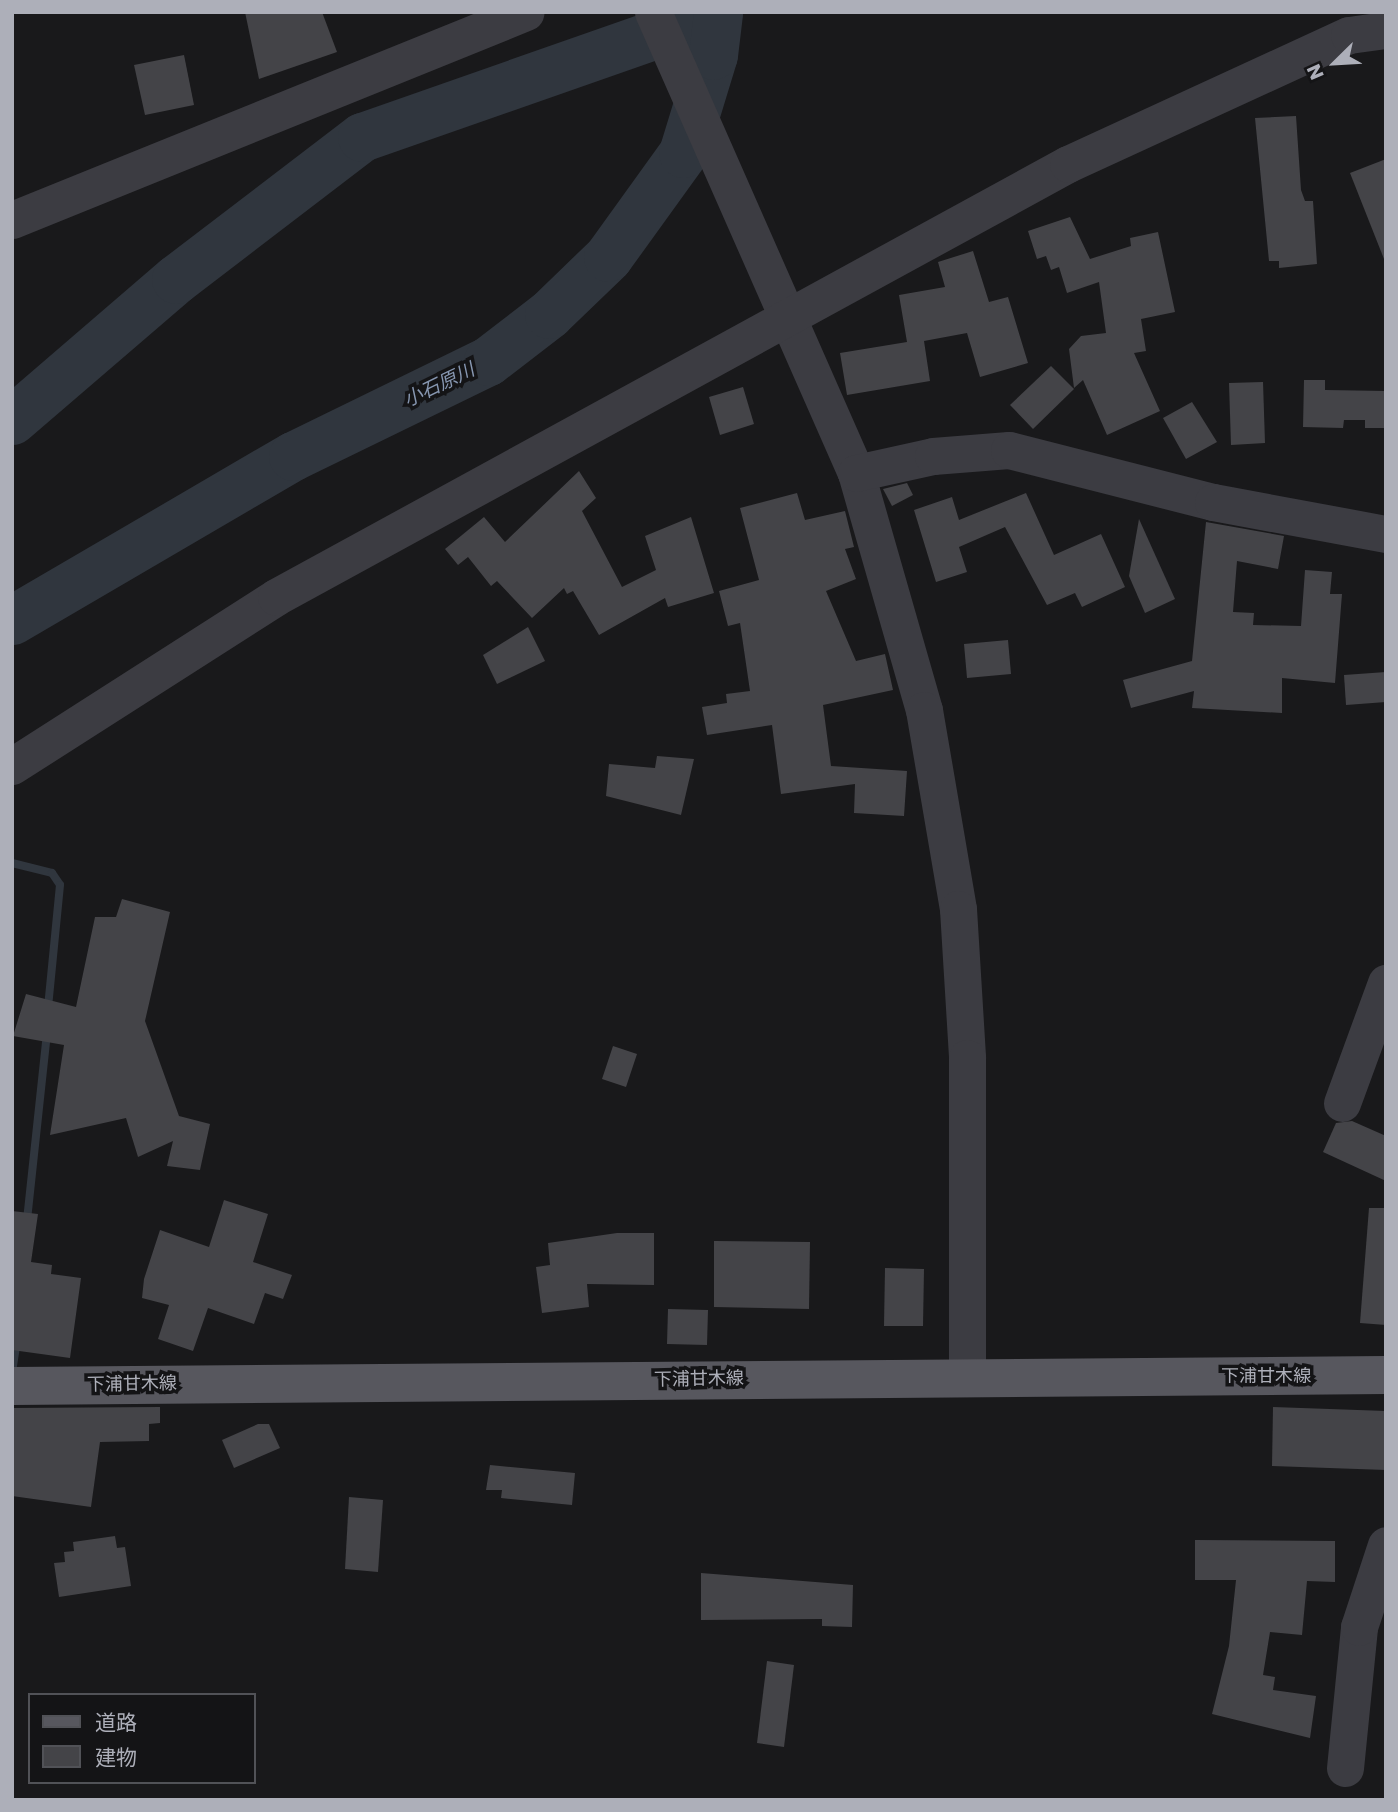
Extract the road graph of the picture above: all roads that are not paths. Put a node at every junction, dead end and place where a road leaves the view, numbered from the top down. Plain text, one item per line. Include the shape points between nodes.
1 (526, 12) edge
2 (653, 12) edge
3 (1385, 33) edge
4 (12, 220) edge
5 (785, 308) junction
6 (856, 473) junction
7 (1386, 534) edge
8 (12, 766) edge
9 (1386, 983) edge
10 (1342, 1103) dead end
11 (967, 1376) junction
12 (1386, 1376) edge
13 (12, 1386) edge
14 (1386, 1545) edge
15 (1345, 1769) dead end

1 - 4 street
2 - 5 street
3 - 5 street via 1349,35 1199,99
5 - 6 street
5 - 8 street via 276,597
6 - 7 street via 933,456 1009,450 1213,502
6 - 11 street via 923,710 958,909 967,1058
9 - 10 street
11 - 12 main road, 下浦甘木線
11 - 13 main road, 下浦甘木線
14 - 15 street via 1359,1627

